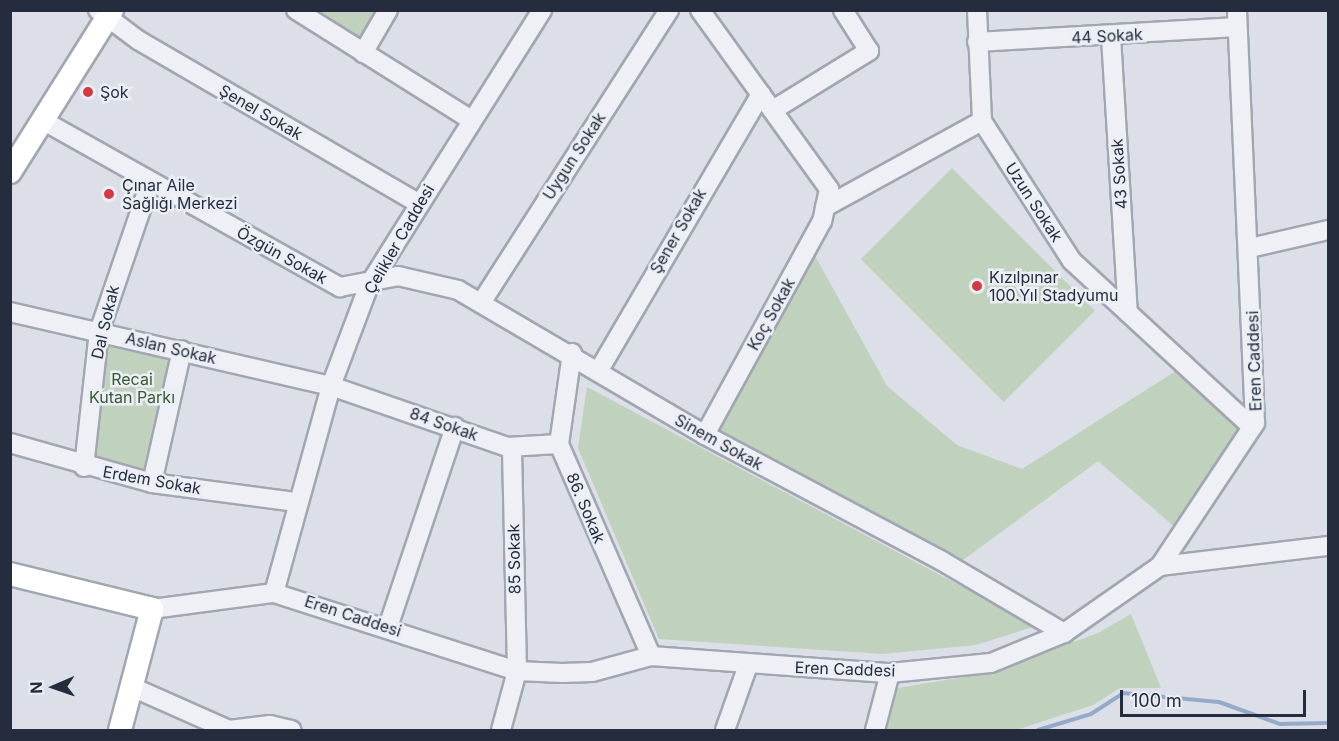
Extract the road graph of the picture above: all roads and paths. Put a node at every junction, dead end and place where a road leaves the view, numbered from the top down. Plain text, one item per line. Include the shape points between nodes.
1 (296, 10) edge
2 (388, 10) edge
3 (542, 10) edge
4 (669, 10) edge
5 (700, 10) edge
6 (843, 10) edge
7 (977, 10) edge
8 (105, 13) edge
9 (1237, 19) edge
10 (1111, 37) junction
11 (976, 42) junction
12 (363, 53) junction
13 (761, 94) junction
14 (773, 110) junction
15 (470, 119) junction
16 (42, 120) junction
17 (982, 121) junction
18 (14, 156) edge
19 (150, 183) junction
20 (418, 203) junction
21 (825, 207) junction
22 (1329, 230) edge
23 (1250, 248) junction
24 (369, 285) junction
25 (481, 303) junction
26 (10, 312) edge
27 (1128, 312) junction
28 (99, 332) junction
29 (182, 350) junction
30 (572, 353) junction
31 (599, 370) junction
32 (331, 386) junction
33 (454, 427) junction
34 (1252, 427) junction
35 (705, 435) junction
36 (10, 443) edge
37 (559, 444) junction
38 (512, 447) junction
39 (84, 467) junction
40 (152, 483) junction
41 (297, 502) junction
42 (1329, 546) edge
43 (1160, 566) junction
44 (10, 574) edge
45 (274, 593) junction
46 (152, 609) junction
47 (388, 627) junction
48 (1064, 633) junction
49 (651, 656) junction
50 (748, 665) junction
51 (516, 671) junction
52 (890, 673) junction
53 (132, 687) junction
54 (244, 729) edge
55 (120, 730) edge
56 (291, 730) edge
57 (501, 730) edge
58 (725, 730) edge
59 (875, 730) edge

1 - 12 street
2 - 12 street
3 - 15 street, Çelikler Caddesi
4 - 25 street, Uygun Sokak
5 - 13 street
6 - 14 street via 869,51
7 - 11 street, Uzun Sokak
8 - 16 main road
8 - 20 street, Şenel Sokak
9 - 10 street, 44 Sokak
9 - 23 street, Eren Caddesi via 1238,118
10 - 11 street, 44 Sokak
10 - 27 street, 43 Sokak
11 - 17 street, Uzun Sokak
12 - 15 street
13 - 14 street
13 - 31 street, Şener Sokak
14 - 21 street, Koç Sokak via 830,189
15 - 20 street, Çelikler Caddesi
16 - 18 main road
16 - 19 street, Özgün Sokak
17 - 21 street
17 - 27 street, Uzun Sokak via 1072,261
19 - 24 street, Özgün Sokak via 340,287
19 - 28 street, Dal Sokak
20 - 24 street, Çelikler Caddesi
21 - 35 street, Koç Sokak
22 - 23 street
23 - 34 street, Eren Caddesi
24 - 25 street, Sinem Sokak via 398,276 415,277
24 - 32 street, Çelikler Caddesi
25 - 30 street, Sinem Sokak
26 - 28 street, Aslan Sokak
27 - 34 street, Uzun Sokak
28 - 29 street, Aslan Sokak
28 - 39 street, Dal Sokak
29 - 32 street, Aslan Sokak
29 - 40 street
30 - 31 street, Sinem Sokak
30 - 37 street
31 - 35 street, Sinem Sokak
32 - 33 street, 84 Sokak
32 - 41 street, Çelikler Caddesi
33 - 38 street, 84 Sokak
33 - 47 street
34 - 43 street, Eren Caddesi
35 - 48 street, Sinem Sokak via 942,561
36 - 39 street, Erdem Sokak
37 - 38 street, 84 Sokak
37 - 49 street, 86. Sokak
38 - 51 street, 85 Sokak
39 - 40 street, Erdem Sokak
40 - 41 street, Erdem Sokak
41 - 45 street, Çelikler Caddesi
42 - 43 street
43 - 48 street, Eren Caddesi
44 - 46 main road, Eren Caddesi
45 - 46 street, Eren Caddesi
45 - 47 street, Eren Caddesi
46 - 53 main road
47 - 51 street, Eren Caddesi
48 - 52 street, Eren Caddesi via 991,663
49 - 50 street, Eren Caddesi
49 - 51 street, Eren Caddesi via 591,672
50 - 52 street, Eren Caddesi
50 - 58 street
51 - 57 street, 85 Sokak
52 - 59 street
53 - 54 street via 229,730
53 - 55 main road
54 - 56 street via 270,725

